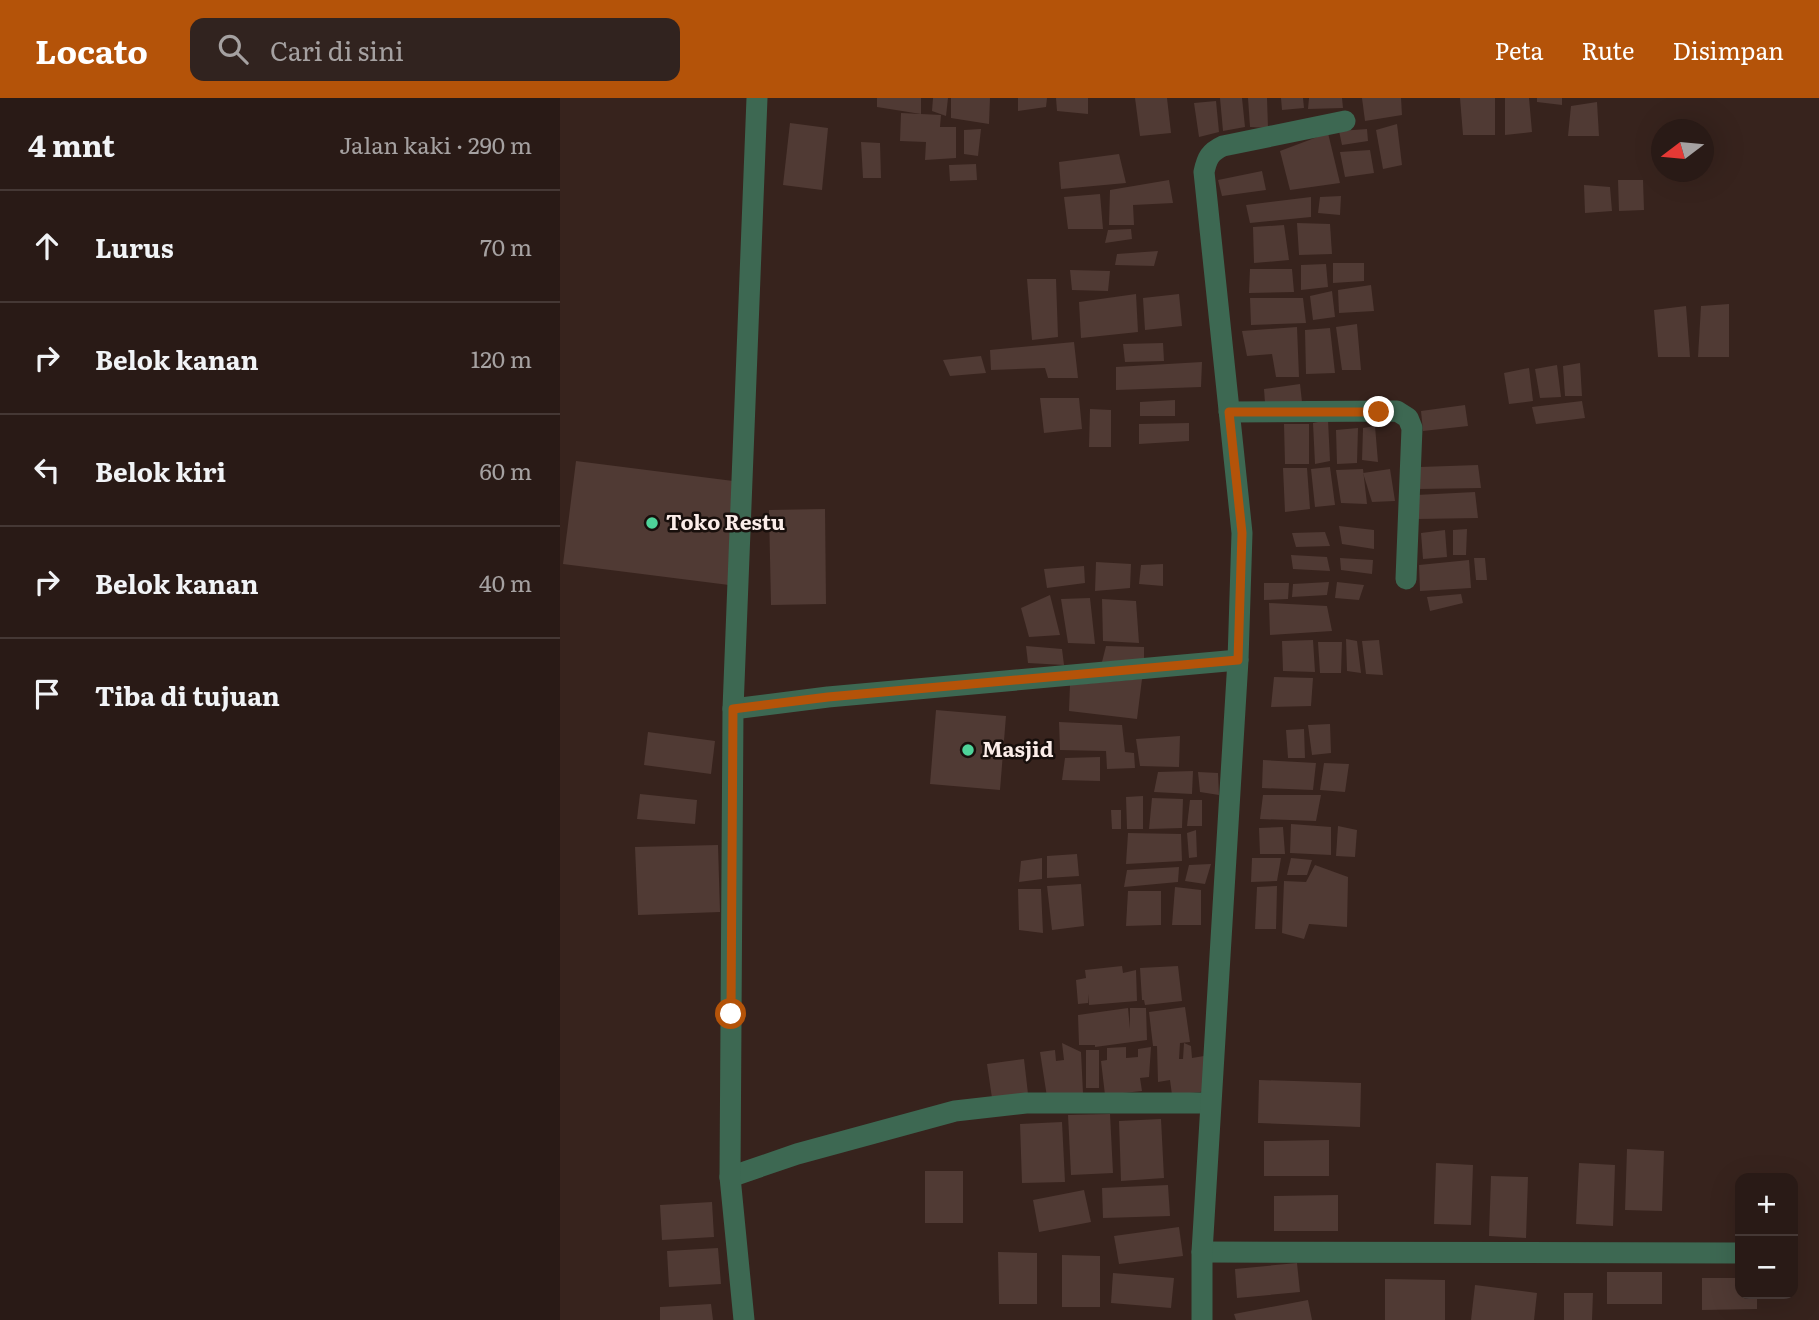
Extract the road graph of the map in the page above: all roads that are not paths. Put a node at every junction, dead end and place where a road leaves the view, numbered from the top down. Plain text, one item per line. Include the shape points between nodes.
1 (757, 98) edge
2 (1345, 121) dead end
3 (1229, 412) junction
4 (1406, 579) dead end
5 (1238, 660) junction
6 (733, 709) junction
7 (1210, 1103) junction
8 (730, 1177) junction
9 (1202, 1252) junction
10 (1735, 1253) edge
11 (744, 1320) edge
12 (1202, 1320) edge

1 - 6 street
2 - 3 street via 1223,146 1207,160 1204,172
3 - 4 street via 1397,411 1408,418 1412,428
3 - 5 street via 1242,533
5 - 6 street
5 - 7 street
6 - 8 street
7 - 8 street via 1026,1103 955,1111
7 - 9 street
8 - 11 street
9 - 10 street
9 - 12 street

